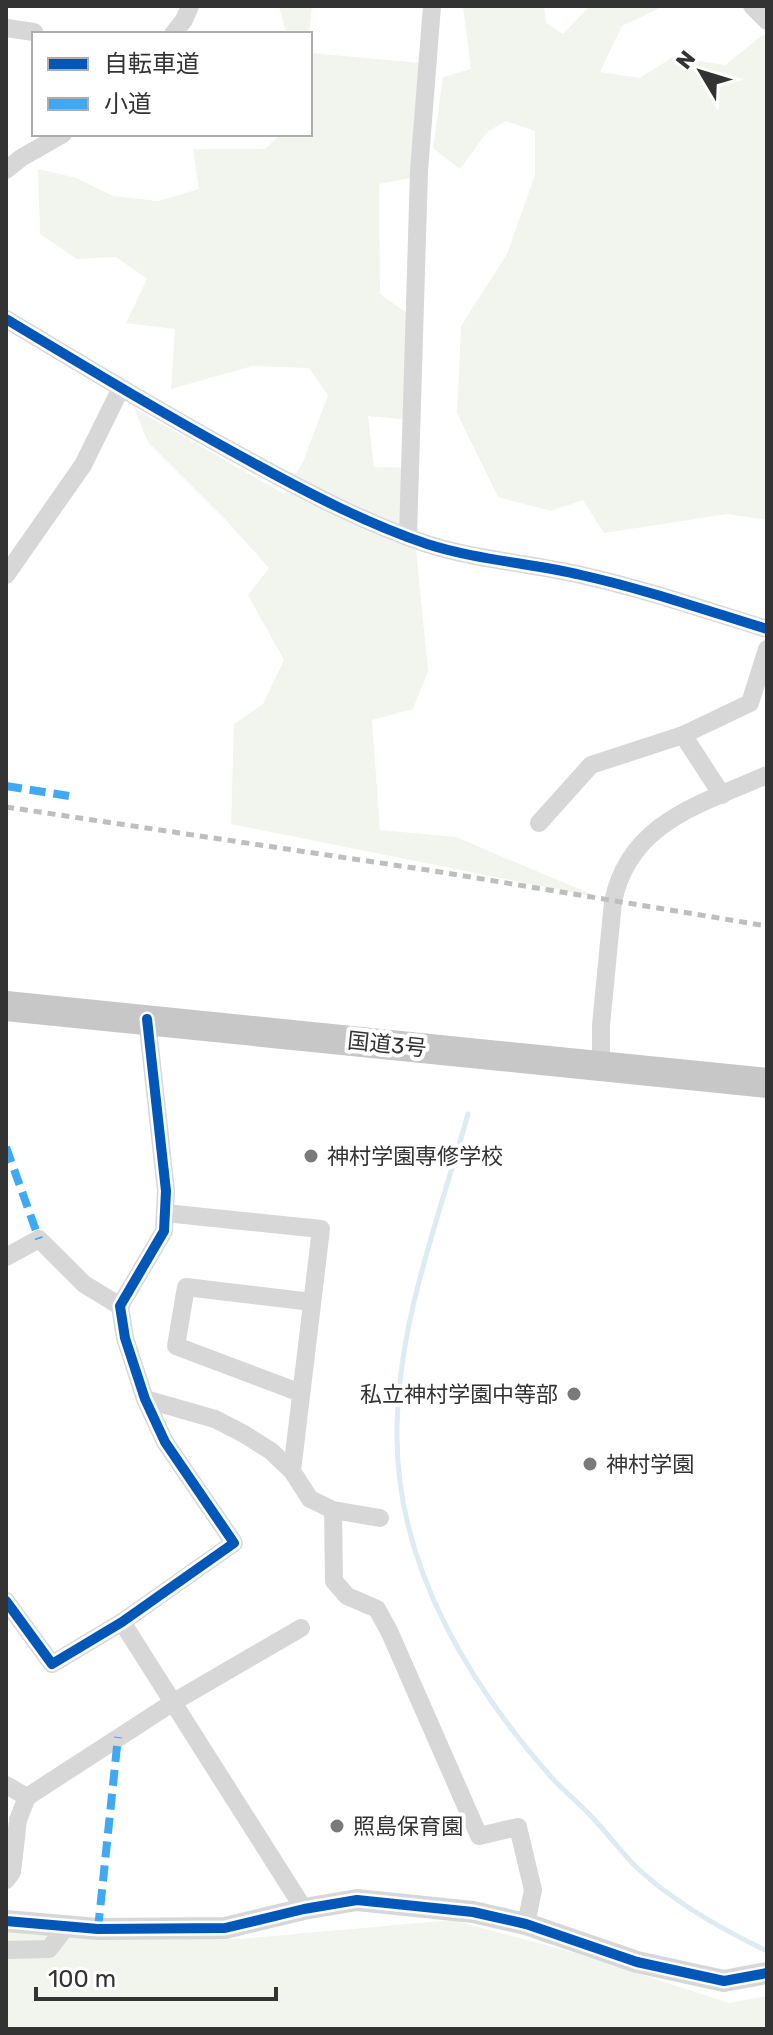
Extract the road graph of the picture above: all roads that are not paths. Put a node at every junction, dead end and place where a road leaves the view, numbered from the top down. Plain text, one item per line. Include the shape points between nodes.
1 (190, 6) edge
2 (432, 6) edge
3 (752, 6) edge
4 (767, 21) edge
5 (6, 28) edge
6 (34, 32) dead end
7 (175, 32) edge
8 (60, 136) edge
9 (6, 170) edge
10 (6, 319) edge
11 (121, 388) junction
12 (408, 536) junction
13 (6, 575) edge
14 (767, 629) edge
15 (767, 649) edge
16 (683, 735) junction
17 (767, 775) edge
18 (722, 795) junction
19 (539, 823) dead end
20 (6, 1006) edge
21 (147, 1019) junction
22 (601, 1065) junction
23 (767, 1083) edge
24 (165, 1213) junction
25 (6, 1257) edge
26 (312, 1302) junction
27 (120, 1306) junction
28 (301, 1393) junction
29 (145, 1399) junction
30 (292, 1471) junction
31 (333, 1510) junction
32 (380, 1518) dead end
33 (6, 1601) edge
34 (122, 1622) junction
35 (301, 1628) dead end
36 (172, 1703) junction
37 (6, 1785) edge
38 (27, 1797) junction
39 (6, 1880) edge
40 (304, 1909) junction
41 (6, 1921) edge
42 (526, 1924) junction
43 (66, 1927) junction
44 (6, 1950) edge
45 (767, 1973) edge

1 - 7 street
2 - 12 street via 419,171
3 - 4 street
5 - 6 street
8 - 9 street
10 - 11 street
11 - 12 street via 311,494
11 - 13 street via 83,465
12 - 14 street via 492,560 646,591
15 - 16 street via 750,703
16 - 18 street
16 - 19 street via 591,765
17 - 18 street
18 - 22 street via 651,832 621,875 613,902
20 - 21 highway, 国道3号
21 - 22 highway, 国道3号
21 - 24 street
22 - 23 highway, 国道3号
24 - 26 street via 321,1229
24 - 27 street via 164,1231
25 - 27 street via 39,1239 84,1284
26 - 28 street
26 - 28 street via 186,1287 176,1346
27 - 29 street
28 - 30 street
29 - 30 street via 215,1419 271,1451
29 - 34 street via 165,1442 234,1543
30 - 31 street via 310,1499
31 - 32 street
31 - 42 street via 334,1581 347,1596 377,1609 479,1836 518,1827 533,1890
33 - 34 street via 52,1664
34 - 36 street
35 - 36 street
36 - 38 street
36 - 40 street
37 - 38 street
38 - 39 street
40 - 42 street via 357,1900 473,1912
40 - 43 street via 225,1928
41 - 43 street
42 - 45 street via 637,1962 724,1981
43 - 44 street via 49,1949

